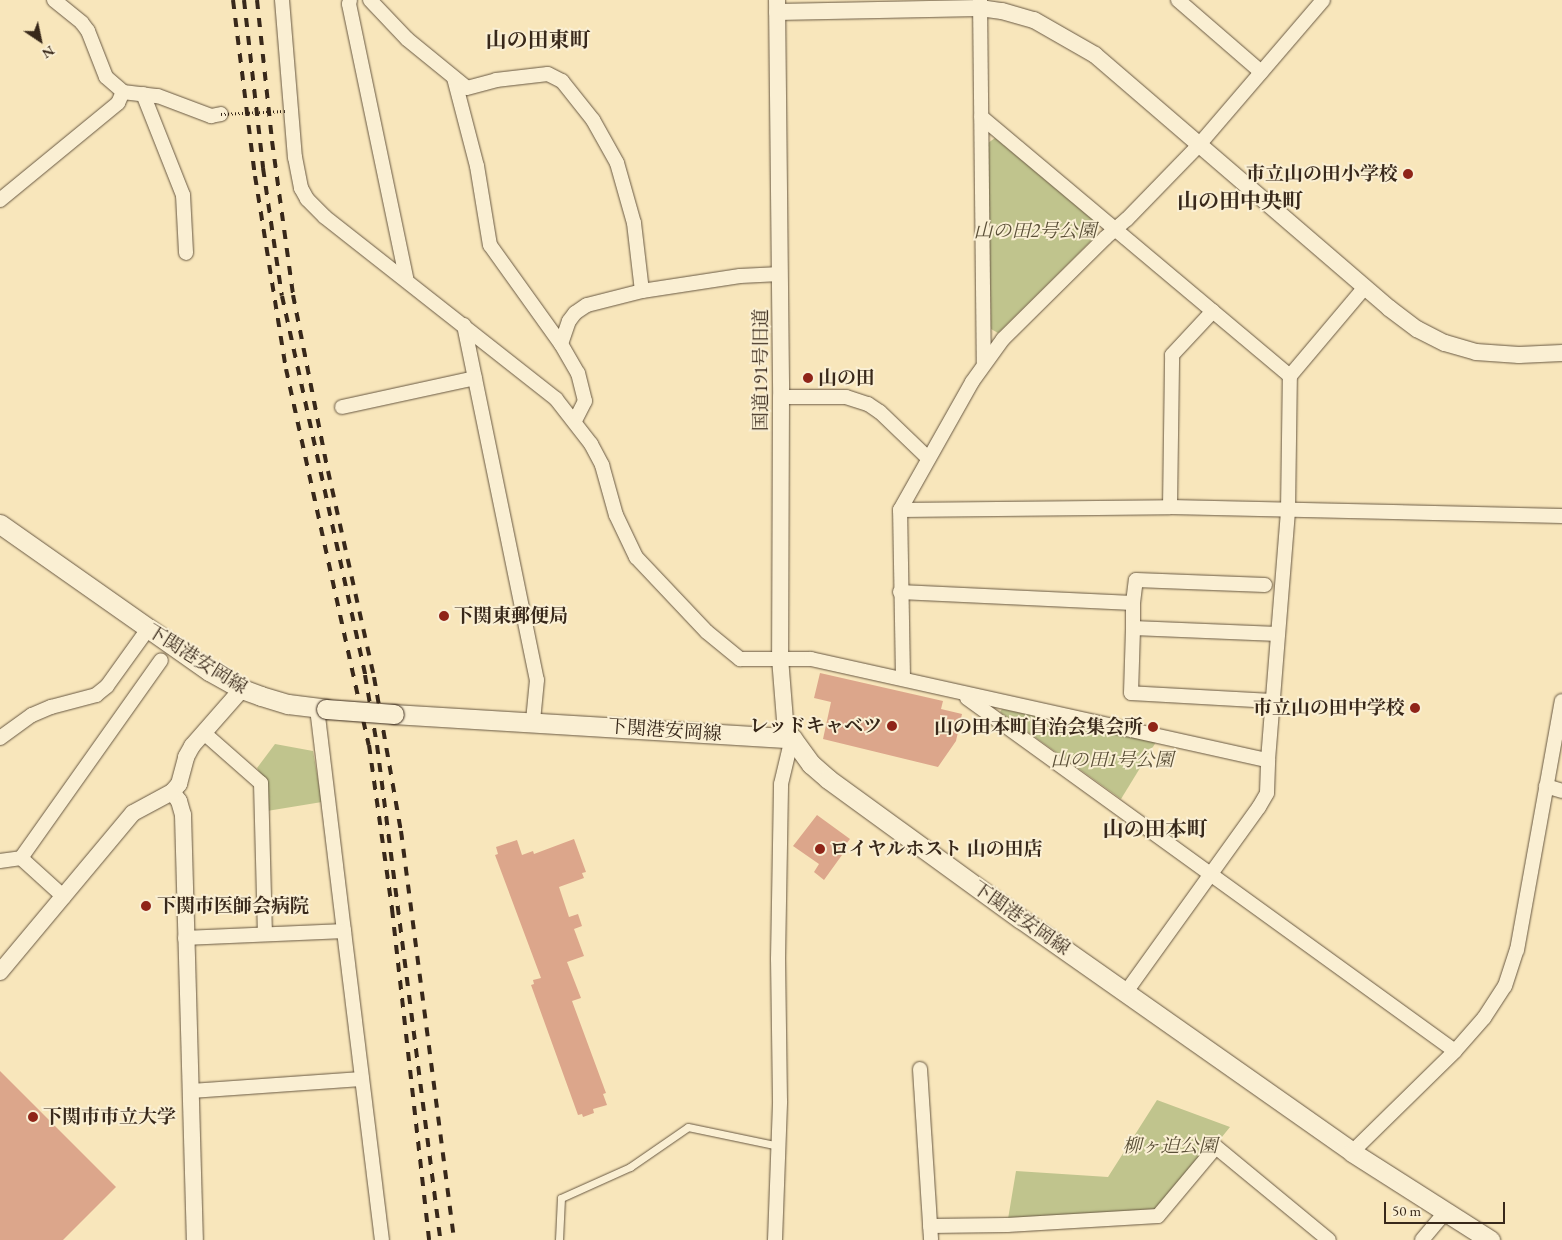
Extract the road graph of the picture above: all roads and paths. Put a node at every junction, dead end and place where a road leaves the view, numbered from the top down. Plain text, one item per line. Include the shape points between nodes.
1 (54, 0) edge
2 (282, 0) edge
3 (350, 0) edge
4 (370, 0) edge
5 (1178, 0) edge
6 (1323, 0) edge
7 (980, 4) edge
8 (777, 6) edge
9 (1261, 72) junction
10 (454, 78) junction
11 (123, 92) junction
12 (143, 94) junction
13 (288, 111) junction
14 (221, 114) joint
15 (982, 117) junction
16 (1198, 146) junction
17 (0, 200) edge
18 (1116, 229) junction
19 (186, 253) dead end
20 (780, 274) junction
21 (406, 278) junction
22 (1365, 287) junction
23 (642, 291) junction
24 (1212, 311) junction
25 (464, 325) junction
26 (561, 344) junction
27 (1562, 353) edge
28 (984, 364) junction
29 (1290, 376) junction
30 (475, 378) junction
31 (781, 396) junction
32 (342, 407) dead end
33 (575, 421) junction
34 (928, 458) junction
35 (1170, 507) junction
36 (900, 510) junction
37 (1288, 511) junction
38 (1562, 516) edge
39 (0, 524) edge
40 (1265, 584) dead end
41 (900, 592) junction
42 (1133, 603) junction
43 (1133, 628) junction
44 (148, 629) junction
45 (1278, 634) junction
46 (780, 658) junction
47 (161, 660) dead end
48 (903, 678) junction
49 (242, 689) junction
50 (962, 694) junction
51 (1272, 701) junction
52 (1562, 701) edge
53 (321, 709) junction
54 (532, 721) junction
55 (204, 733) junction
56 (0, 738) edge
57 (792, 738) junction
58 (1268, 760) junction
59 (1546, 786) junction
60 (1562, 791) edge
61 (172, 792) junction
62 (21, 858) junction
63 (0, 861) edge
64 (1213, 874) junction
65 (64, 897) junction
66 (344, 931) junction
67 (265, 934) junction
68 (186, 938) junction
69 (0, 972) edge
70 (1126, 992) junction
71 (1455, 1051) junction
72 (920, 1069) dead end
73 (362, 1079) junction
74 (191, 1091) junction
75 (779, 1146) junction
76 (1352, 1152) junction
77 (1446, 1211) junction
78 (931, 1233) edge
79 (195, 1240) edge
80 (382, 1240) edge
81 (560, 1240) edge
82 (775, 1240) edge
83 (1329, 1240) edge
84 (1422, 1240) edge
85 (1490, 1240) edge

1 - 11 street via 82,23 106,77
2 - 13 street
3 - 21 street
4 - 10 street via 407,39
5 - 9 street
6 - 9 street
7 - 8 street
7 - 15 street
7 - 16 street via 1034,20 1084,48
8 - 20 street, 国道191号旧道
9 - 16 street
10 - 23 street via 467,88 496,80 548,74 562,81 593,120 617,163 634,223
10 - 26 street via 477,166 490,245
11 - 12 street
11 - 17 street via 118,103
12 - 14 street via 158,96 212,116
12 - 19 street via 183,195
13 - 14 path, bridge
13 - 21 street via 301,188 307,199
15 - 18 street
15 - 28 street
16 - 18 street
16 - 22 street
18 - 24 street
18 - 28 street via 1003,339
20 - 23 street via 740,276
20 - 31 street, 国道191号旧道
21 - 25 street
22 - 27 street via 1417,328 1462,349 1494,354
22 - 29 street
23 - 26 street via 587,305 575,313 565,329
24 - 29 street
24 - 35 street via 1172,355
25 - 30 street
25 - 33 street via 556,399
26 - 33 street via 578,373 585,394
28 - 34 street
29 - 37 street
30 - 32 street
30 - 54 street via 537,680
31 - 34 street via 846,397 868,404
31 - 46 street, 国道191号旧道
33 - 46 street via 595,451 625,538 645,568 707,632 740,659
34 - 36 street
35 - 36 street
35 - 37 street
36 - 41 street
37 - 38 street
37 - 45 street
39 - 44 main road, 下関港安岡線
40 - 42 street via 1136,580
41 - 42 street
41 - 48 street
42 - 43 street
43 - 45 street
43 - 51 street via 1131,693
44 - 49 main road, 下関港安岡線 via 209,671
44 - 56 street via 107,686 96,695 32,714
45 - 51 street
46 - 48 street via 811,659
46 - 57 street, 国道191号旧道 via 785,720
47 - 62 street
48 - 50 street
49 - 53 main road, 下関港安岡線 via 288,704
49 - 55 street
50 - 58 street
50 - 64 street
51 - 58 street
52 - 59 street
53 - 54 main road, 下関港安岡線, bridge
53 - 66 street
54 - 57 main road, 下関港安岡線
55 - 61 street via 186,757 179,784
55 - 67 street via 261,783
57 - 70 main road, 下関港安岡線 via 811,764 828,779
57 - 75 street via 781,784
58 - 64 street via 1267,793
59 - 60 street
59 - 71 street via 1517,950 1505,986 1484,1018
61 - 65 street via 133,813
61 - 68 street via 183,815
62 - 63 street
62 - 65 street
64 - 70 street
64 - 71 street
65 - 69 street
66 - 67 street
66 - 73 street
67 - 68 street
68 - 74 street
70 - 76 main road, 下関港安岡線
71 - 76 street
72 - 78 street
73 - 74 street
73 - 80 street
74 - 79 street
75 - 81 lane via 688,1127 630,1167 561,1198
75 - 82 street
76 - 77 main road, 下関港安岡線
77 - 84 street
77 - 85 main road, 下関港安岡線
78 - 83 street via 1158,1216 1216,1147

